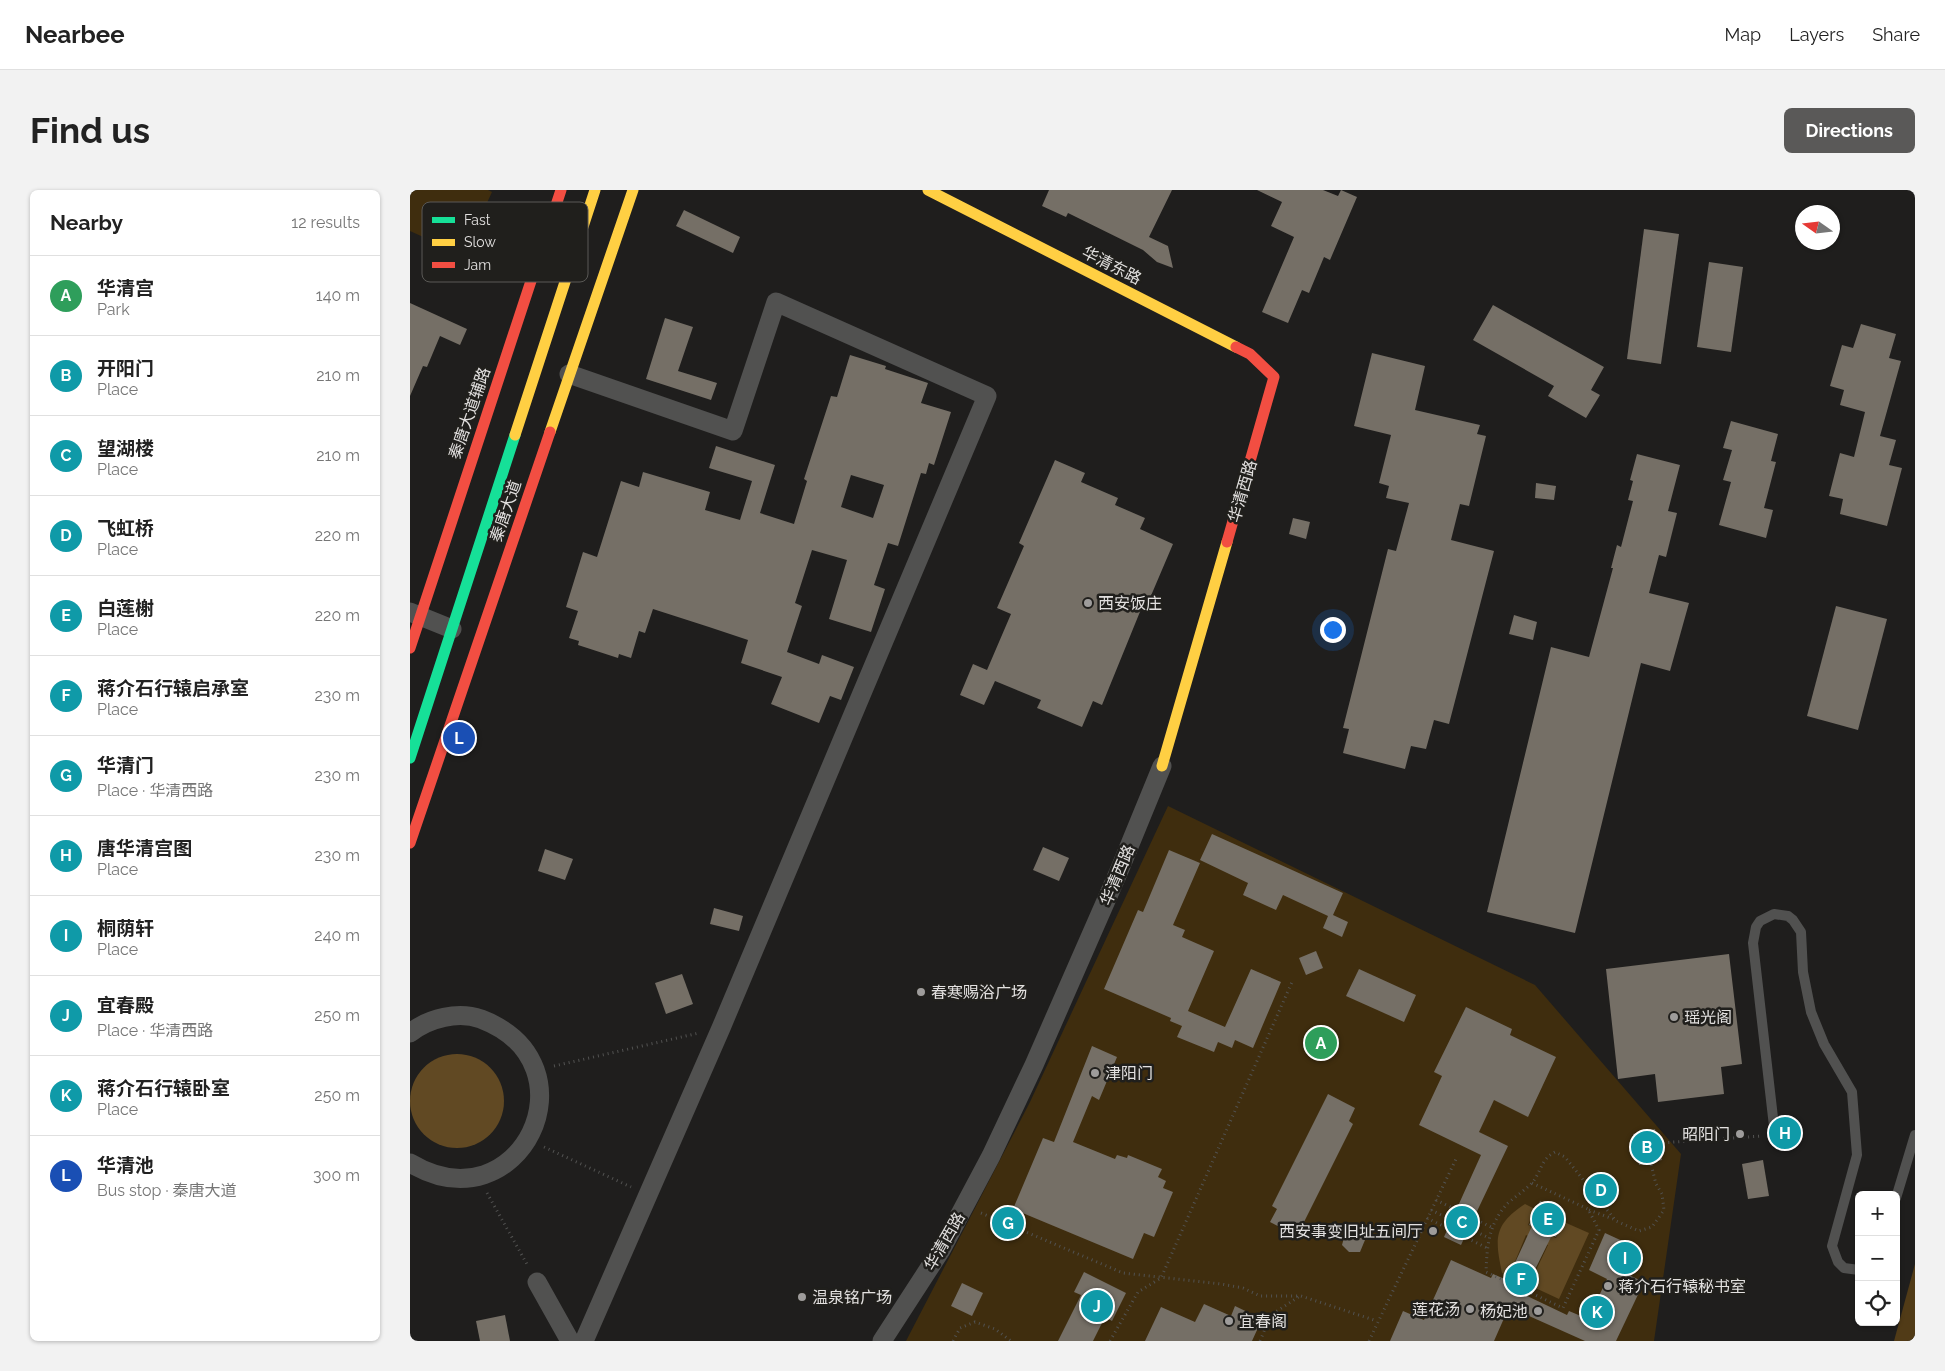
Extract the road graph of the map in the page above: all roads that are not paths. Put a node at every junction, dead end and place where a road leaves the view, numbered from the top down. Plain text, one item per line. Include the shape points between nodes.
1 (561, 190) edge
2 (595, 190) edge
3 (633, 190) edge
4 (928, 190) edge
5 (557, 202) edge
6 (588, 211) edge
7 (529, 282) edge
8 (565, 282) edge
9 (569, 374) junction
10 (1274, 377) joint
11 (415, 614) edge
12 (452, 629) junction
13 (410, 648) edge
14 (410, 758) edge
15 (1162, 766) joint
16 (410, 843) edge
17 (410, 1033) edge
18 (1775, 1135) road end
19 (1915, 1135) edge
20 (410, 1163) edge
21 (1898, 1191) edge
22 (1855, 1269) edge
23 (537, 1282) road end
24 (570, 1341) edge
25 (584, 1341) edge
26 (882, 1341) edge

1 - 5 main road, 秦唐大道辅路
2 - 6 main road, 秦唐大道
3 - 9 main road, 秦唐大道
4 - 10 main road, 华清东路 via 1241,349
7 - 11 main road, 秦唐大道辅路
8 - 12 main road, 秦唐大道
9 - 16 main road, 秦唐大道
9 - 25 street via 733,431 776,302 987,396 721,1028
10 - 15 main road, 华清西路
11 - 12 street
11 - 13 main road, 秦唐大道辅路
12 - 14 main road, 秦唐大道
15 - 26 street, 华清西路 via 1034,1065 941,1250
17 - 20 street via 420,1025 446,1016 474,1017 501,1027 522,1045 536,1070 541,1098 536,1126 521,1150 502,1167 478,1177 453,1179 428,1174
18 - 22 lane via 1753,943 1760,921 1774,914 1788,916 1798,925 1803,972 1812,1012 1824,1044 1852,1092 1857,1155 1832,1246 1838,1262 1844,1268
19 - 21 lane
23 - 24 street

